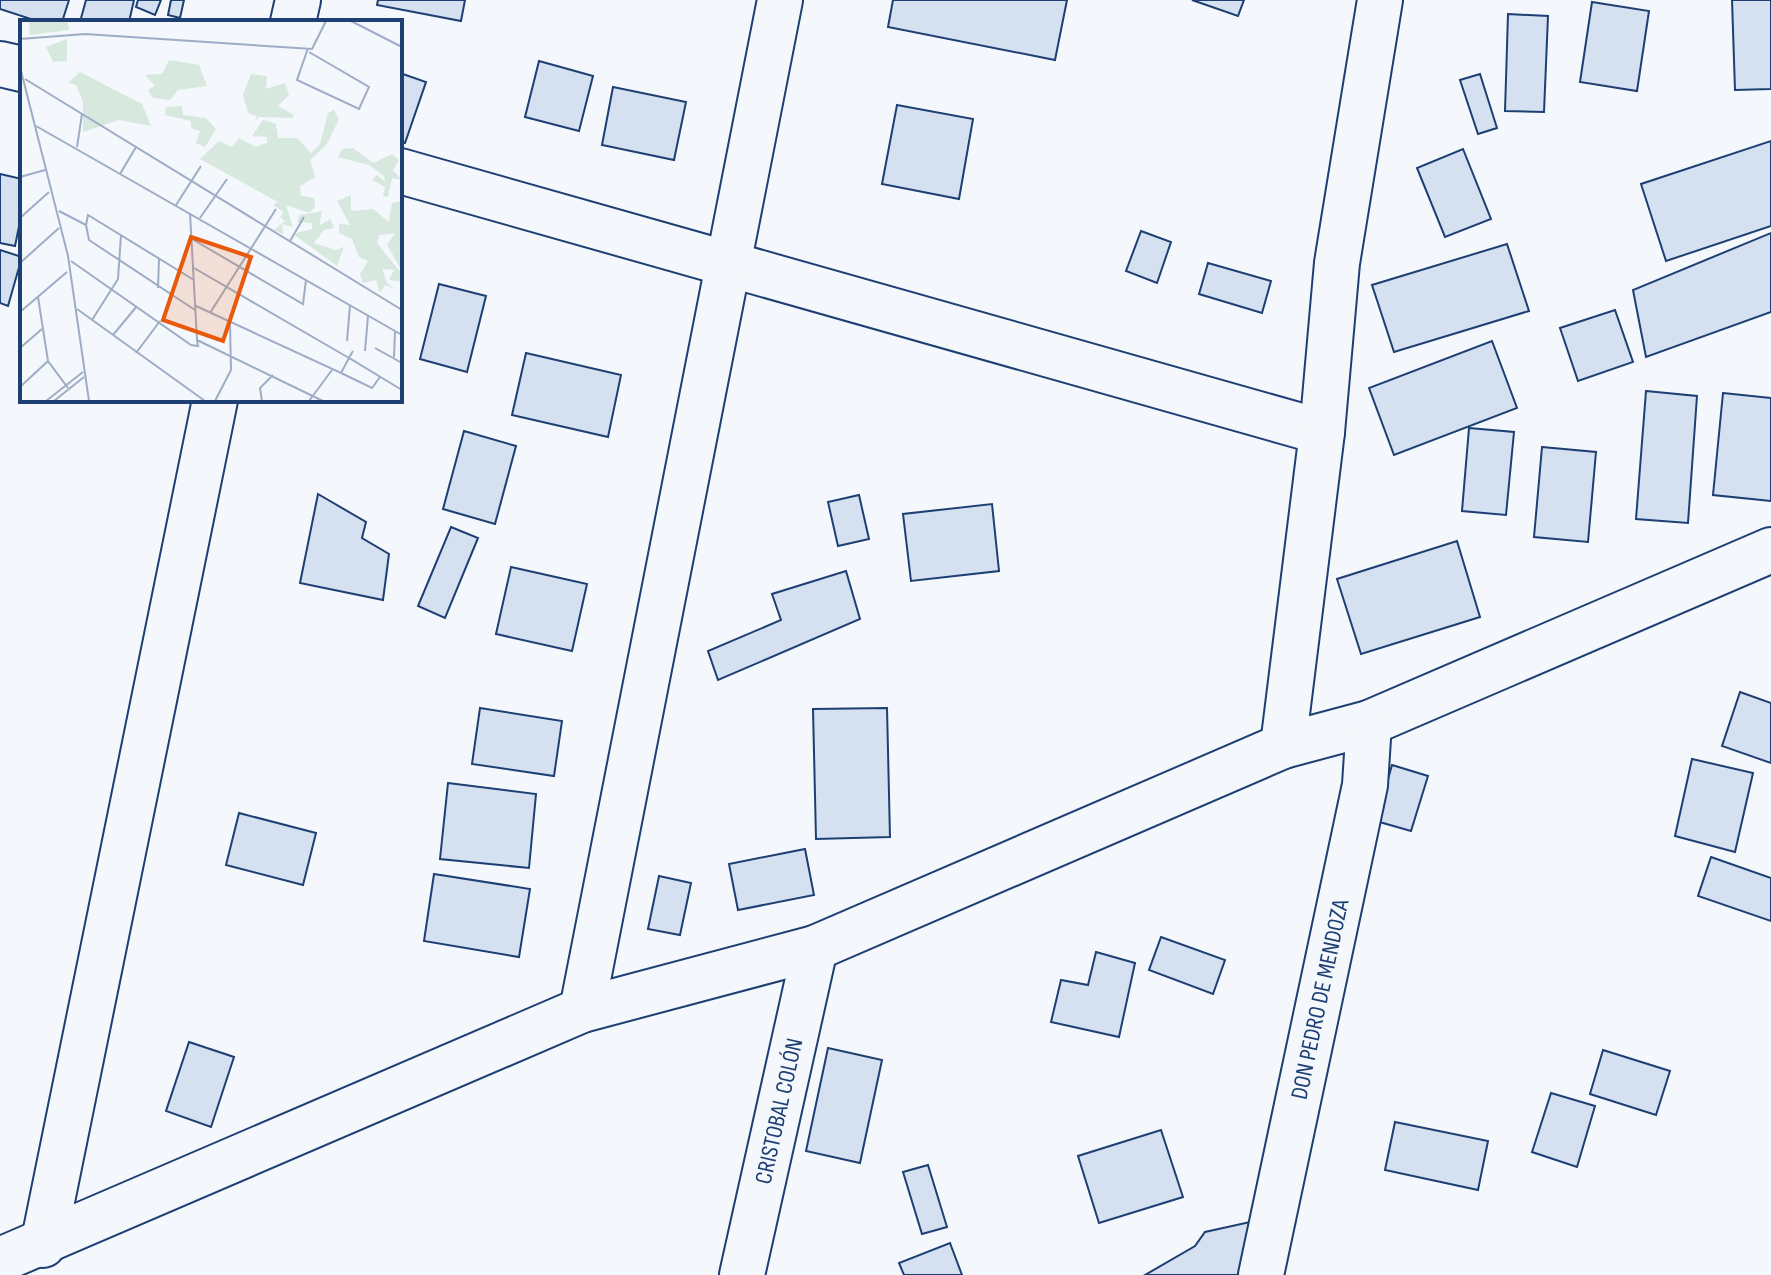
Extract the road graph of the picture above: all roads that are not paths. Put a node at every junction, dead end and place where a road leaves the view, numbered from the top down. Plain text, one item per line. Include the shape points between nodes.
1 (298, 0) edge
2 (780, 0) edge
3 (1380, 0) edge
4 (293, 20) edge
5 (0, 64) edge
6 (20, 69) edge
7 (402, 172) edge
8 (728, 265) junction
9 (215, 402) edge
10 (1322, 432) junction
11 (1771, 550) edge
12 (1369, 723) junction
13 (1283, 746) junction
14 (815, 948) junction
15 (582, 1010) junction
16 (43, 1245) junction
17 (0, 1260) edge
18 (742, 1275) edge
19 (1261, 1275) edge

1 - 4 street
2 - 8 street
3 - 10 street via 1337,263
5 - 6 street
7 - 8 street
8 - 10 street
8 - 15 street
9 - 16 street
10 - 13 street
11 - 12 street
12 - 13 street
12 - 19 street, DON PEDRO DE MENDOZA via 1365,785
13 - 14 street
14 - 15 street
14 - 18 street, CRISTOBAL COLÓN
15 - 16 street
16 - 17 street

